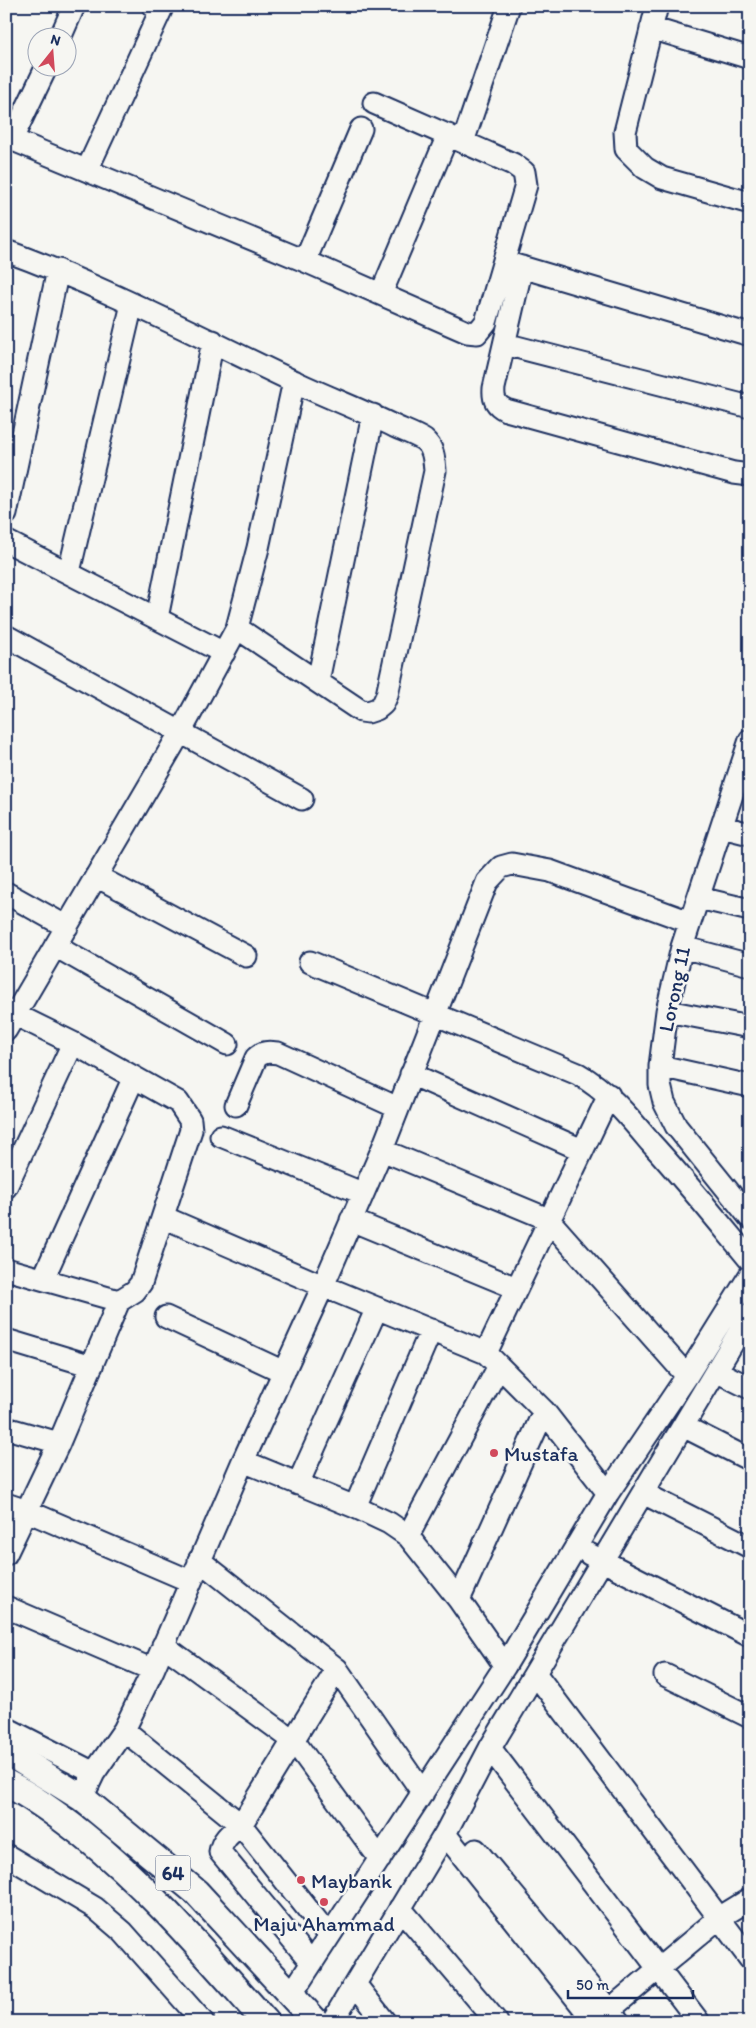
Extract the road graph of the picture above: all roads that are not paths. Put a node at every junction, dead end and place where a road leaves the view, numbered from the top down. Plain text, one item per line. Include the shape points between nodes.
1 (74, 6) edge
2 (153, 6) edge
3 (510, 6) edge
4 (657, 6) edge
5 (64, 28) edge
6 (651, 28) junction
7 (750, 58) edge
8 (41, 78) edge
9 (374, 103) dead end
10 (361, 129) dead end
11 (9, 138) edge
12 (455, 139) junction
13 (87, 170) junction
14 (750, 202) edge
15 (6, 251) edge
16 (305, 260) junction
17 (512, 265) junction
18 (58, 270) junction
19 (381, 294) junction
20 (132, 304) junction
21 (750, 335) edge
22 (213, 342) junction
23 (504, 344) junction
24 (294, 381) junction
25 (750, 407) edge
26 (373, 415) junction
27 (750, 475) edge
28 (6, 514) edge
29 (6, 541) edge
30 (68, 572) junction
31 (157, 618) junction
32 (237, 628) junction
33 (6, 636) edge
34 (224, 653) junction
35 (318, 681) junction
36 (180, 733) junction
37 (750, 740) edge
38 (302, 799) dead end
39 (722, 827) junction
40 (750, 834) edge
41 (96, 876) junction
42 (6, 893) edge
43 (699, 898) junction
44 (750, 910) edge
45 (690, 922) junction
46 (67, 927) junction
47 (56, 946) junction
48 (682, 947) junction
49 (246, 956) dead end
50 (310, 962) dead end
51 (750, 965) edge
52 (667, 1011) junction
53 (434, 1013) junction
54 (10, 1018) edge
55 (750, 1027) edge
56 (73, 1043) junction
57 (227, 1044) dead end
58 (660, 1066) junction
59 (411, 1074) junction
60 (134, 1077) junction
61 (750, 1086) edge
62 (609, 1095) junction
63 (236, 1105) dead end
64 (398, 1108) junction
65 (221, 1136) dead end
66 (382, 1150) junction
67 (582, 1150) junction
68 (6, 1187) edge
69 (362, 1193) junction
70 (163, 1216) junction
71 (750, 1218) edge
72 (548, 1219) junction
73 (351, 1220) junction
74 (750, 1260) edge
75 (6, 1269) edge
76 (750, 1275) edge
77 (43, 1279) junction
78 (323, 1286) junction
79 (516, 1288) junction
80 (118, 1301) junction
81 (377, 1308) junction
82 (750, 1314) edge
83 (166, 1317) dead end
84 (431, 1330) junction
85 (6, 1340) edge
86 (492, 1360) junction
87 (92, 1366) junction
88 (716, 1371) junction
89 (284, 1372) junction
90 (687, 1376) junction
91 (750, 1388) edge
92 (544, 1411) junction
93 (683, 1426) junction
94 (6, 1428) edge
95 (59, 1443) junction
96 (750, 1460) edge
97 (243, 1461) junction
98 (298, 1484) junction
99 (608, 1492) junction
100 (643, 1493) junction
101 (6, 1504) edge
102 (355, 1507) junction
103 (27, 1510) junction
104 (408, 1536) junction
105 (576, 1546) junction
106 (750, 1547) edge
107 (6, 1554) edge
108 (199, 1560) junction
109 (602, 1561) junction
110 (190, 1581) junction
111 (459, 1600) junction
112 (6, 1607) edge
113 (750, 1636) edge
114 (163, 1645) junction
115 (505, 1666) junction
116 (337, 1669) junction
117 (153, 1670) junction
118 (535, 1674) junction
119 (665, 1675) dead end
120 (750, 1717) edge
121 (6, 1728) edge
122 (124, 1730) junction
123 (294, 1740) junction
124 (490, 1748) junction
125 (6, 1751) edge
126 (94, 1774) junction
127 (6, 1783) edge
128 (423, 1793) junction
129 (82, 1798) junction
130 (241, 1825) junction
131 (448, 1827) junction
132 (6, 1855) edge
133 (380, 1858) junction
134 (750, 1899) edge
135 (400, 1908) junction
136 (719, 1918) junction
137 (329, 1936) junction
138 (750, 1959) edge
139 (312, 1963) junction
140 (658, 1968) junction
141 (355, 1984) junction
142 (292, 1995) junction
143 (608, 2018) edge
144 (203, 2022) edge
145 (266, 2022) edge
146 (316, 2022) edge
147 (332, 2022) edge
148 (385, 2022) edge
149 (497, 2022) edge
150 (699, 2022) edge

1 - 5 street
2 - 13 street via 161,10
3 - 12 street
4 - 6 street
6 - 7 street
6 - 14 street via 626,132 626,149 645,168 662,178
8 - 11 street
9 - 12 street
10 - 16 street
11 - 13 street
12 - 17 street via 524,172 526,185
12 - 19 street
13 - 16 street
15 - 18 street
16 - 19 street
17 - 19 street via 486,322 477,333 467,332
17 - 21 street
17 - 23 street
18 - 20 street
18 - 28 street
20 - 22 street
20 - 30 street
22 - 24 street
22 - 31 street
23 - 25 street
23 - 27 street via 494,388 495,401 506,410
24 - 26 street
24 - 32 street
26 - 35 street
26 - 35 street via 424,440 434,456 433,481 383,704 368,712 361,711
29 - 30 street
30 - 31 street
31 - 34 street
32 - 34 street
32 - 35 street
33 - 36 street
34 - 36 street
36 - 38 street
36 - 41 street
37 - 39 street, Lorong 11
39 - 40 street
39 - 43 street, Lorong 11
41 - 46 street
41 - 49 street
42 - 46 street
43 - 44 street
43 - 45 street, Lorong 11
45 - 48 street, Lorong 11
45 - 53 street via 550,871 512,864 501,867 487,882
46 - 47 street
47 - 54 street
47 - 57 street
48 - 51 street
48 - 52 street, Lorong 11
50 - 53 street
52 - 55 street
52 - 58 street, Lorong 11
53 - 59 street
53 - 62 street via 578,1074
54 - 56 street
56 - 60 street
56 - 68 street
58 - 61 street
58 - 71 street, Lorong 11 via 664,1102 676,1126
59 - 64 street
59 - 67 street
60 - 70 street via 178,1102 190,1120 191,1130
60 - 77 street
62 - 67 street
62 - 74 street
63 - 64 street via 256,1058 266,1052 278,1053
64 - 66 street
65 - 69 street
66 - 69 street
66 - 72 street
67 - 72 street
69 - 73 street
70 - 78 street
70 - 80 street via 141,1283 135,1291
72 - 79 street
72 - 90 street
73 - 78 street
73 - 79 street
75 - 77 street
76 - 90 street
77 - 80 street
78 - 81 street
78 - 89 street
79 - 86 street
80 - 87 street
81 - 84 street
81 - 98 street
82 - 88 street
83 - 89 street
84 - 86 street
84 - 102 street
85 - 87 street
86 - 92 street
86 - 104 street
87 - 95 street
88 - 91 street
88 - 93 street
89 - 97 street
90 - 99 street
92 - 99 street
92 - 111 street
93 - 96 street
93 - 100 street
94 - 95 street
95 - 103 street
97 - 98 street
97 - 108 street
98 - 102 street
99 - 105 street
100 - 106 street
100 - 109 street
101 - 103 street
102 - 104 street
103 - 107 street
103 - 110 street
104 - 111 street
105 - 109 street
105 - 115 street
108 - 110 street
108 - 116 street
109 - 113 street
109 - 118 street
110 - 114 street
111 - 115 street
112 - 117 street
114 - 117 street
114 - 123 street
115 - 128 street
116 - 123 street
116 - 128 street
117 - 122 street
118 - 124 street
118 - 136 street
119 - 120 street
121 - 126 street
122 - 126 street
122 - 130 street
123 - 130 street
123 - 133 street
124 - 131 street
124 - 140 street
125 - 129 main road, 64
126 - 129 street
127 - 145 main road, 64 via 46,1805 114,1860 171,1916
128 - 133 street
129 - 142 main road, 64 via 196,1892
130 - 137 street
130 - 139 street via 227,1836 220,1852
131 - 135 street
131 - 143 street
132 - 144 street via 95,1908 123,1932
133 - 137 street
134 - 136 street
135 - 141 street
135 - 149 street
136 - 138 street
136 - 140 street
137 - 139 street
139 - 142 street
140 - 143 street
140 - 150 street
141 - 147 street
141 - 148 street
142 - 146 main road, 64

